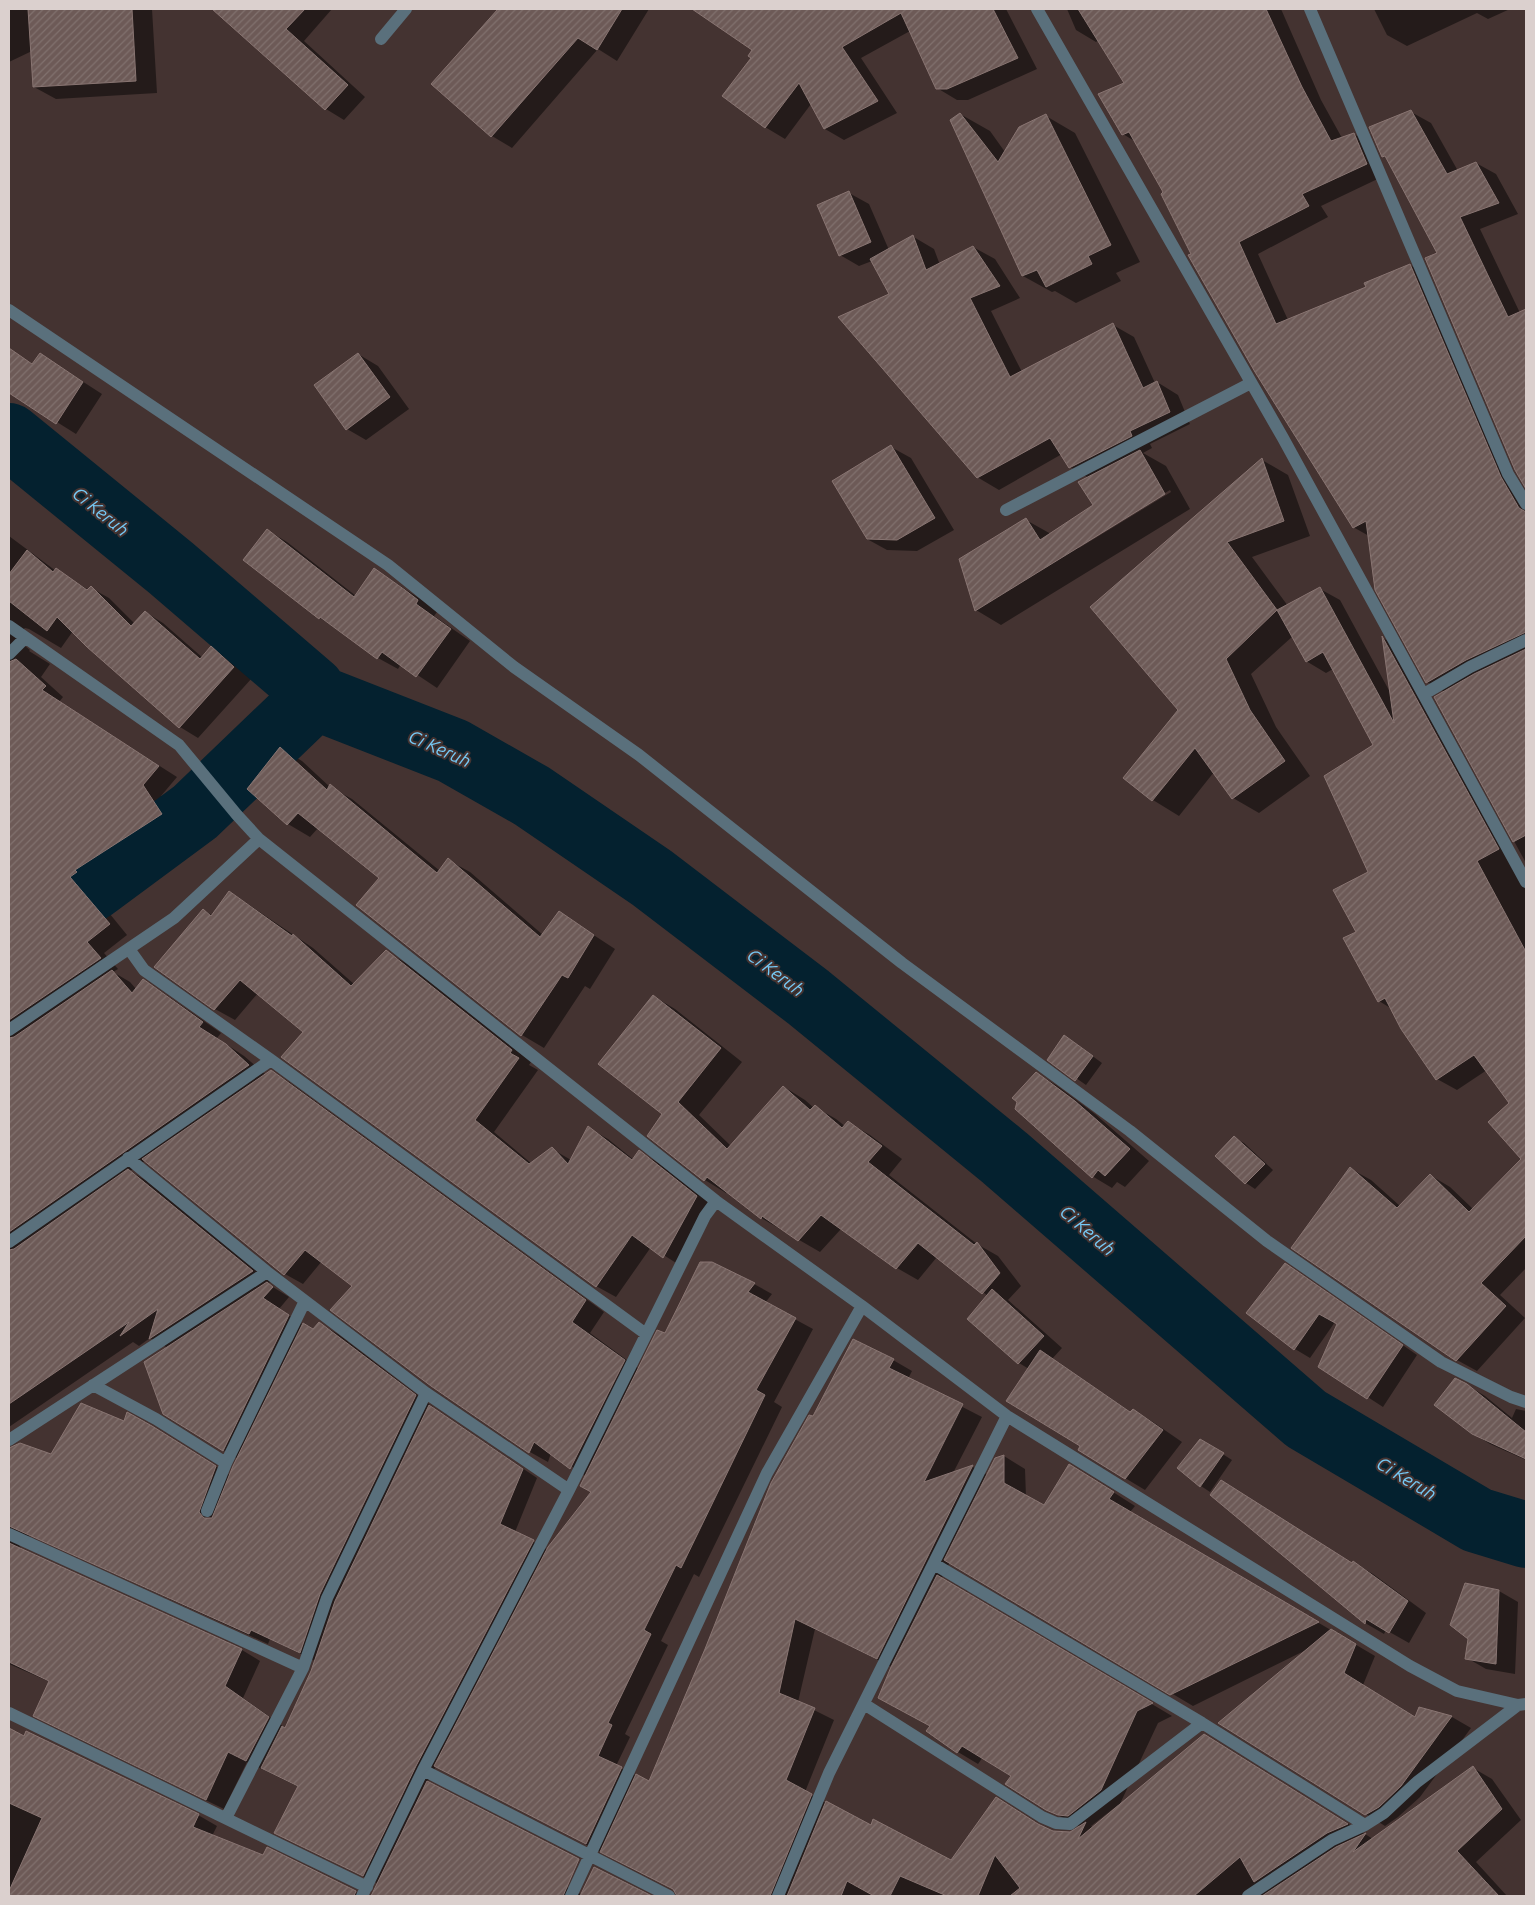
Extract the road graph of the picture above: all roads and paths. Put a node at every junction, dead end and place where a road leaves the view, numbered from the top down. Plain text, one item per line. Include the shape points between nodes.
1 (406, 9) edge
2 (1038, 9) edge
3 (1310, 9) edge
4 (381, 39) dead end
5 (9, 310) edge
6 (1251, 383) junction
7 (1526, 504) edge
8 (1006, 510) dead end
9 (9, 626) edge
10 (25, 638) junction
11 (1526, 640) edge
12 (9, 654) edge
13 (1424, 694) junction
14 (259, 839) junction
15 (1526, 882) edge
16 (128, 949) junction
17 (9, 1030) edge
18 (271, 1060) junction
19 (128, 1158) junction
20 (716, 1201) junction
21 (9, 1242) edge
22 (267, 1272) junction
23 (305, 1301) junction
24 (862, 1306) junction
25 (646, 1334) junction
26 (93, 1385) junction
27 (426, 1393) junction
28 (1526, 1402) edge
29 (1007, 1416) junction
30 (9, 1440) edge
31 (226, 1463) junction
32 (568, 1490) junction
33 (207, 1511) dead end
34 (9, 1534) edge
35 (934, 1564) junction
36 (303, 1668) junction
37 (864, 1704) junction
38 (1522, 1705) edge
39 (9, 1713) edge
40 (1202, 1723) junction
41 (423, 1770) junction
42 (226, 1818) junction
43 (1365, 1825) junction
44 (589, 1856) junction
45 (365, 1891) edge
46 (571, 1896) edge
47 (669, 1896) edge
48 (778, 1896) edge
49 (1248, 1896) edge

1 - 4 street
2 - 6 street
3 - 7 street via 1508,474
5 - 28 street via 388,565 514,667 639,755 902,963 1130,1131 1267,1241 1441,1362 1511,1398
6 - 8 street
6 - 13 street
9 - 10 street
10 - 12 street
10 - 14 street via 179,745
11 - 13 street
13 - 15 street
14 - 16 street via 174,918
14 - 20 street
16 - 17 street
16 - 18 street via 144,970
18 - 19 street
18 - 25 street
19 - 21 street
19 - 22 street
20 - 24 street
20 - 25 street via 705,1216
22 - 23 street
22 - 26 street
23 - 27 street
23 - 31 street
24 - 29 street
24 - 44 street via 767,1474
25 - 32 street
26 - 30 street
26 - 31 street via 156,1419
27 - 32 street
27 - 36 street via 327,1598
29 - 35 street
29 - 38 street via 1410,1666 1457,1691
31 - 33 street
32 - 41 street
34 - 36 street
35 - 37 street
35 - 40 street
36 - 42 street
37 - 40 street via 1042,1817 1070,1824
37 - 48 street via 829,1773
38 - 43 street via 1417,1782 1384,1813
39 - 42 street
40 - 43 street
41 - 44 street
41 - 45 street
42 - 45 street
43 - 49 street via 1332,1840
44 - 46 street
44 - 47 street

